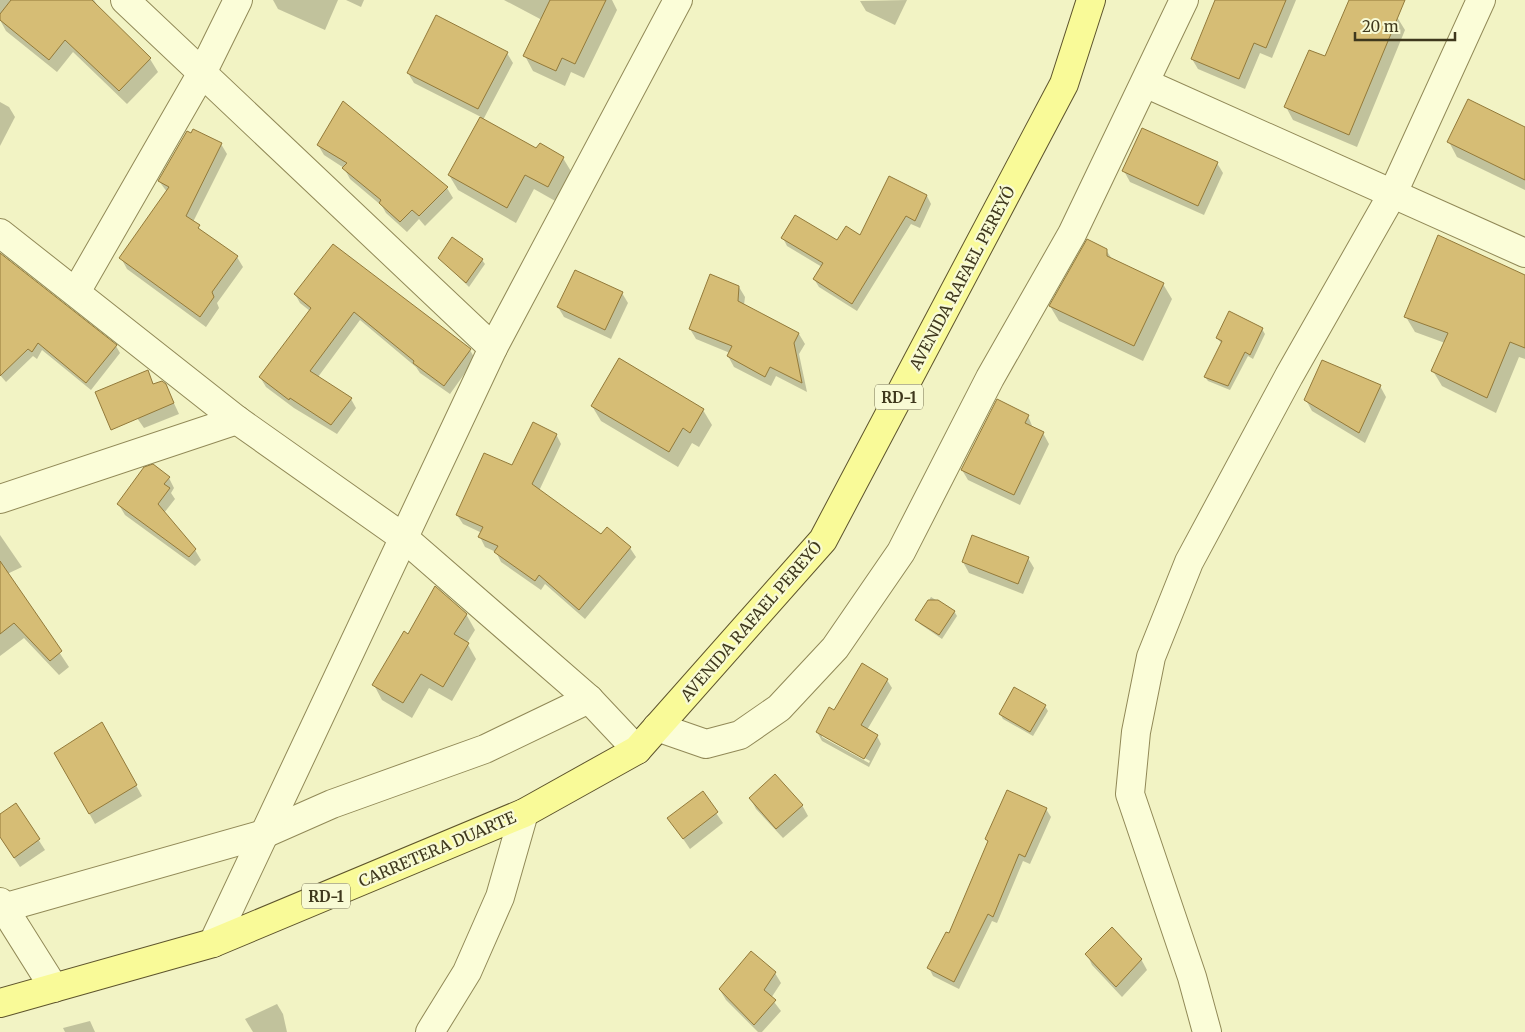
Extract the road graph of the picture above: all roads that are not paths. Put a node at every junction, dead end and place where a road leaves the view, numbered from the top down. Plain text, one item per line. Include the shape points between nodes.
1 (125, 0) edge
2 (238, 0) edge
3 (678, 0) edge
4 (1091, 0) edge
5 (1184, 0) edge
6 (1481, 0) edge
7 (203, 72) junction
8 (1145, 83) junction
9 (1393, 193) junction
10 (0, 233) edge
11 (1525, 253) edge
12 (76, 292) junction
13 (493, 348) junction
14 (237, 420) junction
15 (0, 499) edge
16 (404, 538) junction
17 (589, 699) junction
18 (657, 727) junction
19 (637, 750) junction
20 (524, 813) junction
21 (264, 834) junction
22 (2, 905) edge
23 (213, 944) junction
24 (54, 988) junction
25 (0, 1003) edge
26 (430, 1032) edge
27 (1207, 1032) edge

1 - 7 street
2 - 7 street
3 - 13 street
4 - 18 main road, AVENIDA RAFAEL PEREYÓ / RD-1 via 1064,84 823,540
5 - 8 street
6 - 9 street
7 - 12 street
7 - 13 street
8 - 9 street
8 - 18 street via 1072,234 990,378 901,552 835,648 779,708 740,735 706,744
9 - 11 street
9 - 27 street via 1289,376 1190,562 1151,657 1136,732 1130,794 1192,977
10 - 12 street
12 - 14 street
13 - 16 street
14 - 15 street
14 - 16 street
16 - 17 street
16 - 21 street
17 - 19 street
17 - 21 street via 486,749 332,804
18 - 19 main road, AVENIDA RAFAEL PEREYÓ / RD-1
19 - 20 main road, CARRETERA DUARTE / RD-1
20 - 23 main road, CARRETERA DUARTE / RD-1
20 - 26 street via 500,897 467,972
21 - 22 street
21 - 23 street
22 - 24 street
23 - 24 main road, CARRETERA DUARTE / RD-1
24 - 25 main road, CARRETERA DUARTE / RD-1

